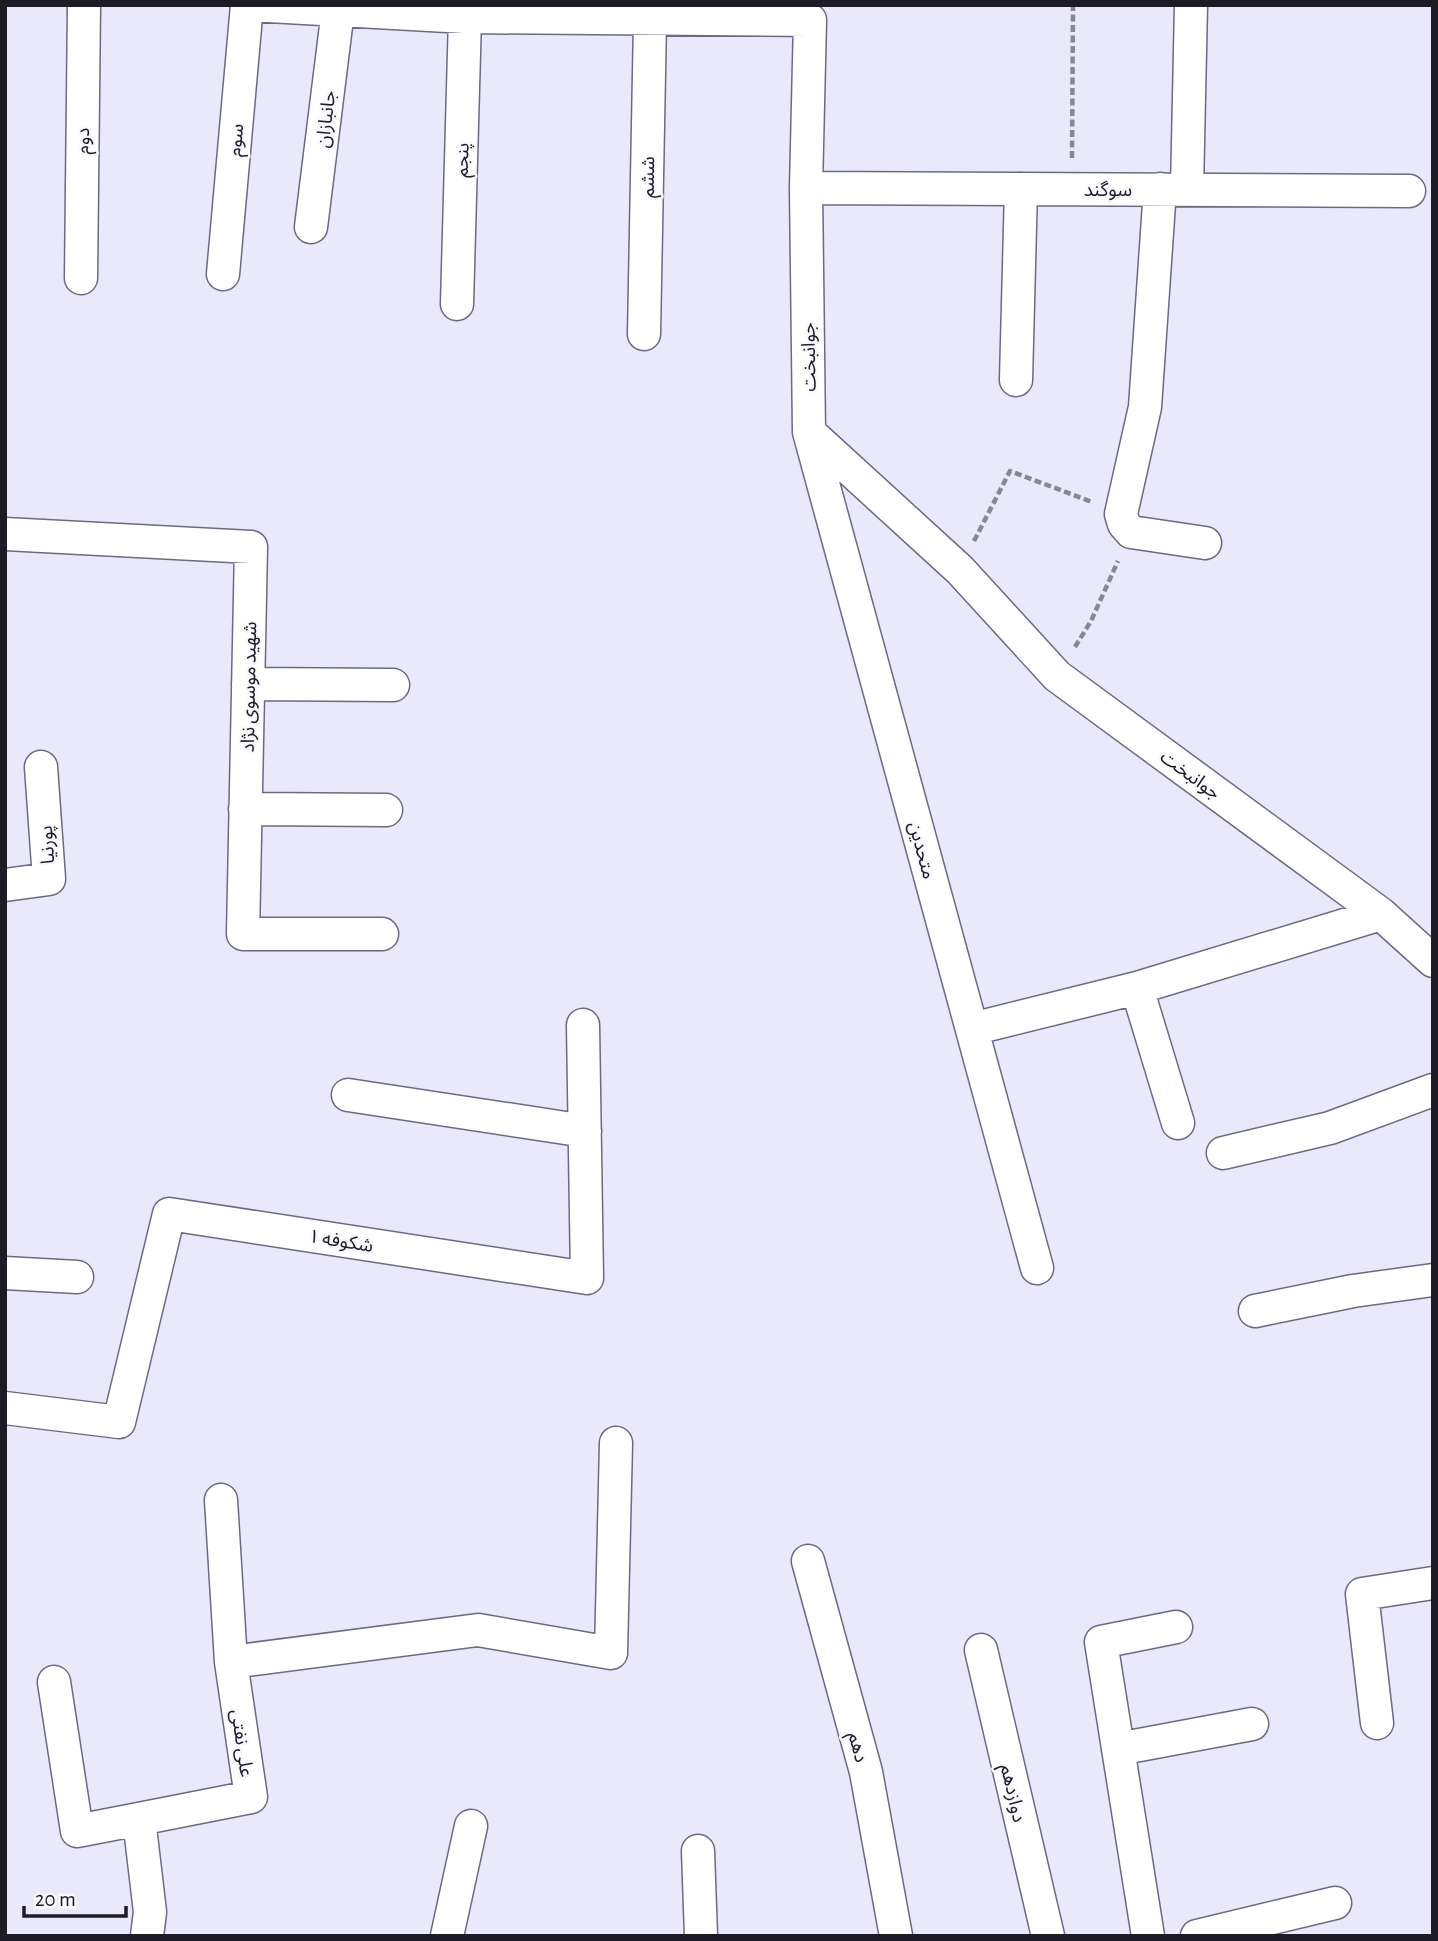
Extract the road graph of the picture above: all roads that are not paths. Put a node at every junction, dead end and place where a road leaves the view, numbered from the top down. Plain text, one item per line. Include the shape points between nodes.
1 (84, 5) edge
2 (247, 5) edge
3 (252, 5) edge
4 (1191, 5) edge
5 (338, 10) junction
6 (709, 12) edge
7 (465, 17) junction
8 (650, 21) junction
9 (806, 188) junction
10 (1021, 189) junction
11 (1173, 189) junction
12 (1409, 191) dead end
13 (311, 227) dead end
14 (223, 274) dead end
15 (81, 278) dead end
16 (457, 304) dead end
17 (644, 334) dead end
18 (1016, 380) dead end
19 (809, 432) junction
20 (5, 534) edge
21 (1205, 543) dead end
22 (248, 684) junction
23 (393, 685) dead end
24 (41, 767) dead end
25 (245, 809) junction
26 (386, 810) dead end
27 (5, 885) edge
28 (1381, 914) junction
29 (382, 934) dead end
30 (1433, 961) edge
31 (1137, 988) junction
32 (583, 1025) dead end
33 (972, 1029) junction
34 (1433, 1090) edge
35 (348, 1095) dead end
36 (1178, 1123) dead end
37 (585, 1131) junction
38 (1223, 1153) dead end
39 (1037, 1268) dead end
40 (5, 1273) edge
41 (77, 1277) dead end
42 (1433, 1280) edge
43 (1255, 1311) dead end
44 (5, 1408) edge
45 (616, 1443) dead end
46 (221, 1500) dead end
47 (808, 1561) dead end
48 (1433, 1583) edge
49 (1176, 1627) dead end
50 (981, 1650) dead end
51 (232, 1662) junction
52 (54, 1682) dead end
53 (1377, 1723) dead end
54 (1252, 1724) dead end
55 (1118, 1749) junction
56 (139, 1819) junction
57 (471, 1826) dead end
58 (698, 1851) dead end
59 (1335, 1903) dead end
60 (147, 1936) edge
61 (447, 1936) edge
62 (701, 1936) edge
63 (896, 1936) edge
64 (1048, 1936) edge
65 (1148, 1936) edge
66 (1197, 1936) edge

1 - 15 street, دوم
2 - 14 street, سوم
3 - 5 street, جوانبخت
4 - 11 street
5 - 7 street, جوانبخت
5 - 13 street, جانبازان
6 - 8 street, جوانبخت
6 - 9 street, جوانبخت via 810,20
7 - 8 street, جوانبخت
7 - 16 street, پنجم
8 - 17 street, ششم
9 - 10 street, سوگند
9 - 19 street, جوانبخت
10 - 11 street, سوگند
10 - 18 street
11 - 12 street, سوگند
11 - 21 street via 1126,523
19 - 28 street, جوانبخت via 960,570 1057,676
19 - 33 street, متحدین
20 - 22 street, شهید موسوی نژاد via 251,547
22 - 23 street
22 - 25 street, شهید موسوی نژاد
24 - 27 street, پورنیا via 49,879
25 - 26 street
25 - 29 street, شهید موسوی نژاد via 243,934
28 - 30 street, جوانبخت
28 - 31 street
31 - 33 street
31 - 36 street
32 - 37 street, شکوفه ۱
33 - 39 street, متحدین
34 - 38 street via 1330,1128
35 - 37 street
37 - 44 street, شکوفه ۱ via 587,1278 169,1214 119,1422
40 - 41 street
42 - 43 street
45 - 51 street via 611,1653 478,1630
46 - 51 street, علی نفتی
47 - 63 street, دهم via 866,1772
48 - 53 street via 1362,1594
49 - 55 street via 1101,1642
50 - 64 street, دوازدهم
51 - 56 street, علی نفتی via 251,1797
52 - 56 street via 77,1831
54 - 55 street
55 - 65 street
56 - 60 street via 150,1912
57 - 61 street
58 - 62 street
59 - 66 street

